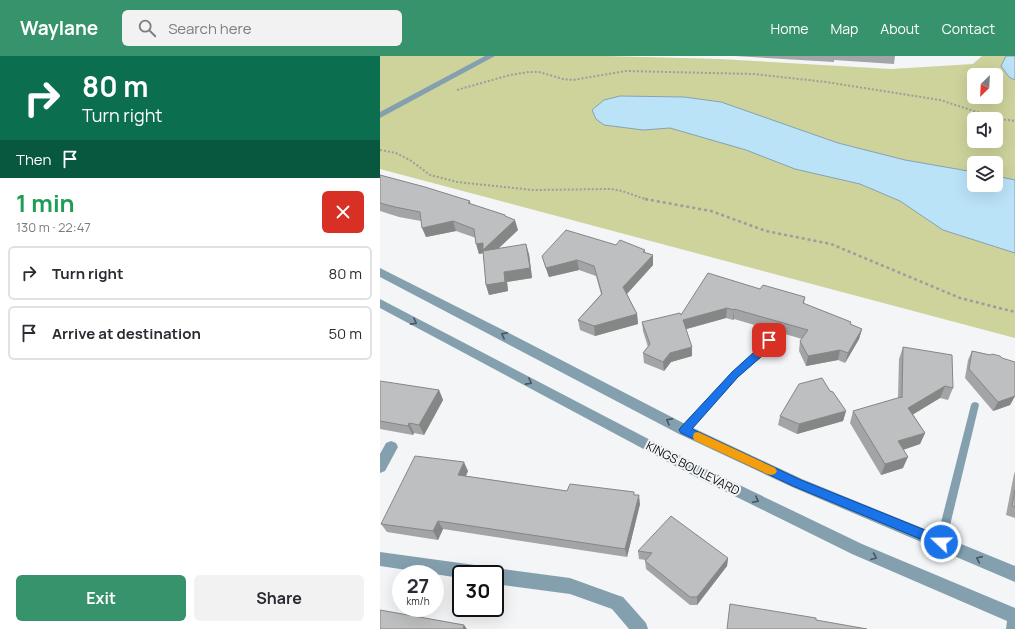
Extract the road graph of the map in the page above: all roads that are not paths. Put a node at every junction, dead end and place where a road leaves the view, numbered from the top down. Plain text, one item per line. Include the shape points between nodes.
1 (491, 56) edge
2 (380, 115) edge
3 (380, 272) edge
4 (380, 303) edge
5 (769, 340) dead end
6 (975, 405) dead end
7 (684, 430) junction
8 (391, 448) dead end
9 (380, 467) edge
10 (941, 542) junction
11 (380, 560) edge
12 (452, 570) edge
13 (1015, 574) edge
14 (504, 577) edge
15 (1015, 616) edge
16 (640, 629) edge
17 (1014, 629) edge

1 - 2 street
7 -> 3 street
4 -> 15 street, KINGS BOULEVARD via 699,472 857,549
5 - 7 lane via 758,355 735,374
6 - 10 lane
7 - 10 street via 797,483
8 - 9 street
13 -> 10 street
11 - 12 street
14 - 16 street via 570,586 617,603
15 - 17 street

